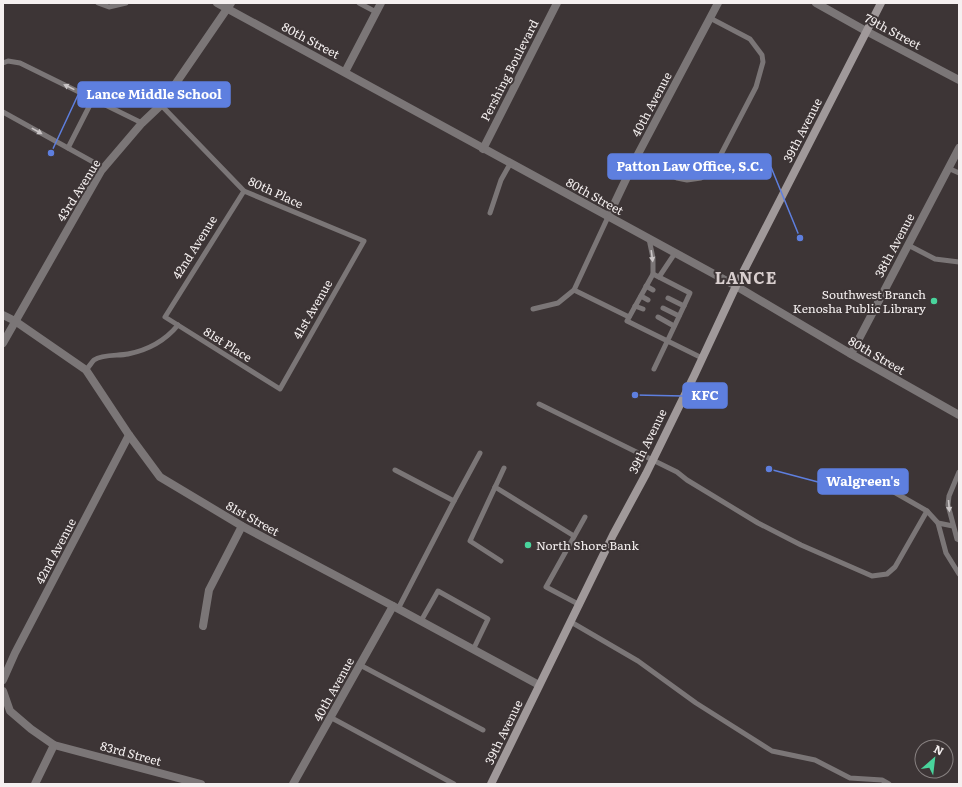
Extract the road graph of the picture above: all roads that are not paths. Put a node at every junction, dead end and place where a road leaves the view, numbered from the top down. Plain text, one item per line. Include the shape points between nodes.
1 (98, 3) edge
2 (126, 3) edge
3 (217, 3) edge
4 (359, 3) edge
5 (381, 3) edge
6 (557, 3) edge
7 (718, 3) edge
8 (816, 3) edge
9 (881, 3) edge
10 (230, 6) edge
11 (376, 12) junction
12 (710, 18) junction
13 (866, 31) junction
14 (3, 63) edge
15 (344, 72) junction
16 (959, 80) edge
17 (93, 99) junction
18 (162, 105) junction
19 (3, 112) edge
20 (142, 123) junction
21 (68, 148) junction
22 (959, 148) edge
23 (483, 149) junction
24 (637, 156) junction
25 (510, 164) junction
26 (104, 168) junction
27 (948, 168) junction
28 (959, 173) edge
29 (244, 190) junction
30 (490, 213) dead end
31 (608, 217) junction
32 (649, 239) junction
33 (364, 241) joint
34 (908, 245) junction
35 (675, 253) junction
36 (959, 262) edge
37 (653, 274) junction
38 (659, 277) junction
39 (646, 286) junction
40 (736, 286) junction
41 (574, 290) junction
42 (653, 290) dead end
43 (640, 296) junction
44 (668, 298) dead end
45 (648, 300) dead end
46 (635, 306) junction
47 (684, 306) junction
48 (663, 308) dead end
49 (533, 309) dead end
50 (643, 309) dead end
51 (3, 315) edge
52 (679, 316) junction
53 (165, 317) joint
54 (629, 317) junction
55 (658, 317) dead end
56 (15, 321) junction
57 (178, 325) junction
58 (674, 326) junction
59 (667, 340) junction
60 (3, 343) edge
61 (850, 354) junction
62 (702, 358) junction
63 (654, 369) dead end
64 (86, 370) junction
65 (280, 389) joint
66 (539, 404) dead end
67 (959, 415) edge
68 (129, 435) junction
69 (480, 453) dead end
70 (652, 460) junction
71 (504, 468) dead end
72 (395, 470) dead end
73 (959, 472) edge
74 (880, 484) dead end
75 (495, 487) junction
76 (454, 502) junction
77 (927, 511) junction
78 (585, 518) dead end
79 (938, 522) junction
80 (242, 526) junction
81 (953, 526) junction
82 (574, 536) junction
83 (959, 540) edge
84 (501, 561) dead end
85 (959, 574) edge
86 (580, 605) junction
87 (395, 607) junction
88 (421, 621) junction
89 (571, 622) junction
90 (203, 626) dead end
91 (473, 650) junction
92 (360, 665) junction
93 (3, 680) edge
94 (539, 685) junction
95 (3, 691) edge
96 (330, 717) junction
97 (483, 730) dead end
98 (54, 745) junction
99 (35, 784) edge
100 (201, 784) edge
101 (293, 784) edge
102 (454, 784) edge
103 (491, 784) edge
104 (889, 784) edge

1 - 2 lane via 109,7
3 - 10 street, 80th Street
4 - 11 lane
5 - 11 street
6 - 23 street, Pershing Boulevard
7 - 12 street, 40th Avenue
8 - 13 street, 79th Street
9 - 13 main road, 39th Avenue
10 - 15 street, 80th Street
10 - 18 street, 43rd Avenue
11 - 15 street
12 - 24 street, 40th Avenue
12 - 24 lane via 750,39 762,55 763,62 756,87 718,160 710,172 701,178 688,180 677,178
13 - 16 street, 79th Street
13 - 40 main road, 39th Avenue
17 -> 14 lane via 20,63
15 - 23 street, 80th Street
17 - 20 lane
17 - 21 lane
18 - 20 street, 43rd Avenue
18 - 29 lane, 80th Place
19 -> 21 lane
20 - 26 street, 43rd Avenue
21 - 26 lane
22 - 27 street, 38th Avenue
23 - 25 street, 80th Street
24 - 31 street, 40th Avenue
25 - 30 lane via 501,180
25 - 31 street, 80th Street
26 - 56 street, 43rd Avenue
27 - 28 lane
27 - 34 street, 38th Avenue
29 - 33 lane, 80th Place
29 - 53 lane, 42nd Avenue
31 - 32 street, 80th Street
31 - 41 lane
32 - 35 street, 80th Street
32 -> 37 lane
33 - 65 lane, 41st Avenue
34 - 36 lane via 935,259
34 - 61 street, 38th Avenue
35 - 38 lane
35 - 40 street, 80th Street
37 - 38 lane
37 - 39 lane
38 - 47 lane via 690,293
39 - 42 lane
39 - 43 lane
40 - 61 street, 80th Street
40 - 62 main road, 39th Avenue
41 - 49 lane via 558,303
41 - 54 lane
43 - 45 lane
43 - 46 lane
44 - 47 lane
46 - 50 lane
46 - 54 lane
47 - 52 lane
48 - 52 lane
51 - 56 street, 81st Street
52 - 58 lane
53 - 57 lane, 81st Place
54 - 59 lane via 627,321
55 - 58 lane
56 - 60 street, 43rd Avenue
56 - 64 street, 81st Street
57 - 64 lane via 171,334 149,349 127,355 103,357 95,360
57 - 65 lane, 81st Place
58 - 59 lane
59 - 62 lane
59 - 63 lane
61 - 67 street, 80th Street
62 - 70 main road, 39th Avenue
64 - 68 street, 81st Street
66 - 70 lane
68 - 80 street, 81st Street via 160,477
68 - 93 street, 42nd Avenue via 14,653
69 - 76 lane
70 - 77 lane via 801,545 872,576 887,574 895,567
70 - 86 main road, 39th Avenue
71 - 75 lane
72 - 76 lane
73 -> 81 lane via 948,505
74 - 77 lane
75 - 82 lane
75 - 84 lane via 470,541
76 - 87 lane
77 - 79 lane
78 - 82 lane
79 - 81 lane
79 - 85 lane via 946,553
80 - 87 street, 81st Street
80 - 90 street via 209,590
81 - 83 lane
82 - 86 lane via 546,587
86 - 89 main road, 39th Avenue
87 - 88 street, 81st Street
87 - 92 street, 40th Avenue
88 - 91 street, 81st Street
88 - 91 lane via 438,591 488,619
89 - 94 main road, 39th Avenue
89 - 104 lane via 638,661 696,703 772,750 815,760 850,778 882,780
91 - 94 street, 81st Street
92 - 96 street, 40th Avenue
92 - 97 lane
94 - 103 main road, 39th Avenue
95 - 98 street via 10,712
96 - 101 street, 40th Avenue
96 - 102 lane
98 - 99 street
98 - 100 street, 83rd Street

